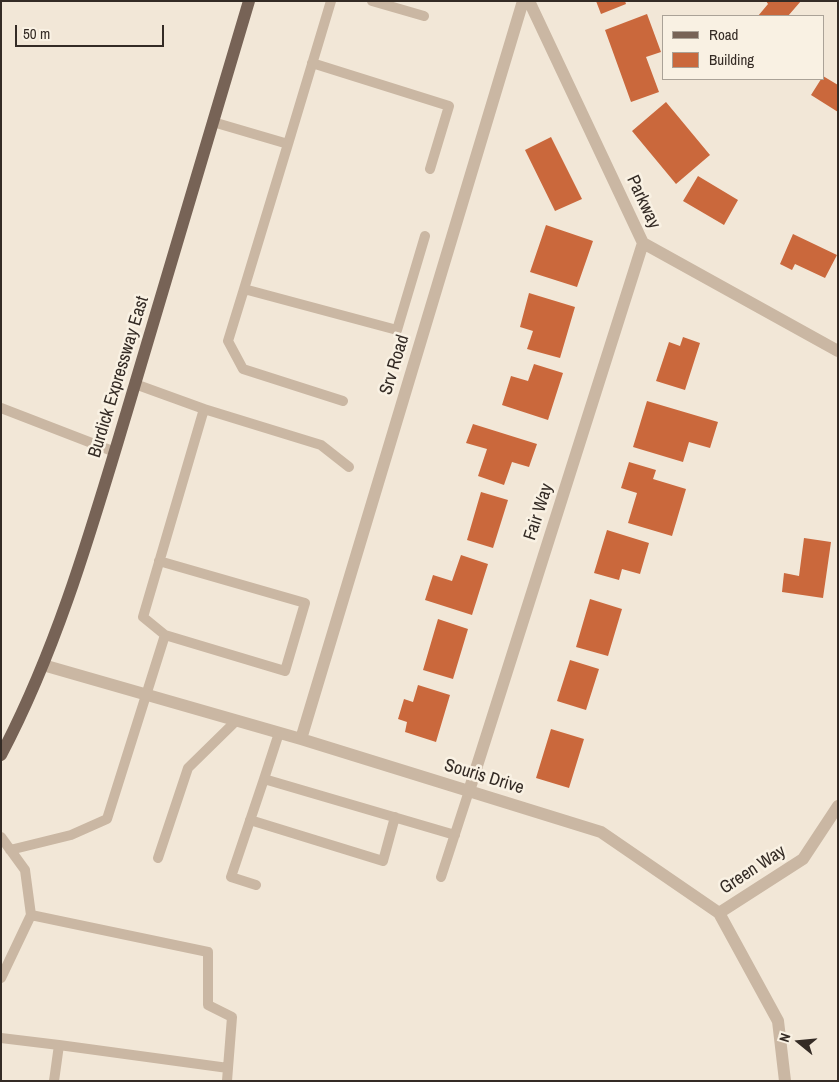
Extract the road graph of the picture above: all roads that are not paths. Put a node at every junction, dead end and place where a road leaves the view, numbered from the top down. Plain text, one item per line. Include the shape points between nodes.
1 (249, 1) edge
2 (331, 1) edge
3 (372, 1) edge
4 (523, 1) edge
5 (529, 1) edge
6 (424, 16) dead end
7 (312, 63) junction
8 (213, 122) junction
9 (288, 144) junction
10 (430, 169) dead end
11 (425, 236) dead end
12 (643, 243) junction
13 (244, 289) junction
14 (838, 351) edge
15 (135, 384) junction
16 (343, 401) dead end
17 (1, 408) edge
18 (204, 409) junction
19 (115, 452) junction
20 (349, 467) dead end
21 (159, 561) junction
22 (165, 635) junction
23 (43, 665) junction
24 (146, 695) junction
25 (237, 720) junction
26 (279, 733) junction
27 (301, 739) junction
28 (1, 755) edge
29 (264, 779) junction
30 (470, 791) junction
31 (838, 806) edge
32 (395, 817) junction
33 (250, 820) junction
34 (455, 835) junction
35 (1, 837) edge
36 (10, 850) junction
37 (158, 858) dead end
38 (441, 876) dead end
39 (256, 885) dead end
40 (719, 913) junction
41 (31, 914) junction
42 (1, 978) edge
43 (1, 1038) edge
44 (59, 1045) junction
45 (228, 1068) junction
46 (54, 1081) edge
47 (226, 1081) edge
48 (785, 1081) edge

1 - 8 main road, Burdick Expressway East
2 - 7 lane
3 - 6 lane
4 - 27 street, Srv Road
5 - 12 street, Parkway
7 - 9 lane
7 - 10 lane via 449,106
8 - 9 lane
8 - 15 main road, Burdick Expressway East
9 - 13 lane
11 - 13 lane via 397,330
12 - 14 street, Parkway
12 - 30 street, Fair Way
13 - 16 lane via 228,341 243,369
15 - 18 lane
15 - 19 main road, Burdick Expressway East
17 - 19 lane
18 - 20 lane via 322,444
18 - 21 lane
19 - 23 main road, Burdick Expressway East
21 - 22 lane via 143,617
21 - 22 lane via 305,603 285,670
22 - 24 lane
23 - 24 street, Souris Drive
23 - 28 main road, Burdick Expressway East
24 - 25 street, Souris Drive
24 - 36 lane via 107,819 70,835
25 - 26 street, Souris Drive
25 - 37 lane via 188,768
26 - 27 street, Souris Drive
26 - 29 lane
27 - 30 street, Souris Drive
29 - 32 lane
29 - 33 lane
30 - 34 lane
30 - 40 street, Souris Drive via 602,832
31 - 40 street, Green Way via 803,859
32 - 33 lane via 382,861
32 - 34 lane
33 - 39 lane via 231,877
34 - 38 lane
35 - 36 lane
36 - 41 lane via 25,870
40 - 48 street, Souris Drive via 778,1021
41 - 42 lane
41 - 45 lane via 208,952 208,1005 232,1017
43 - 44 lane
44 - 45 lane
44 - 46 lane
45 - 47 lane

